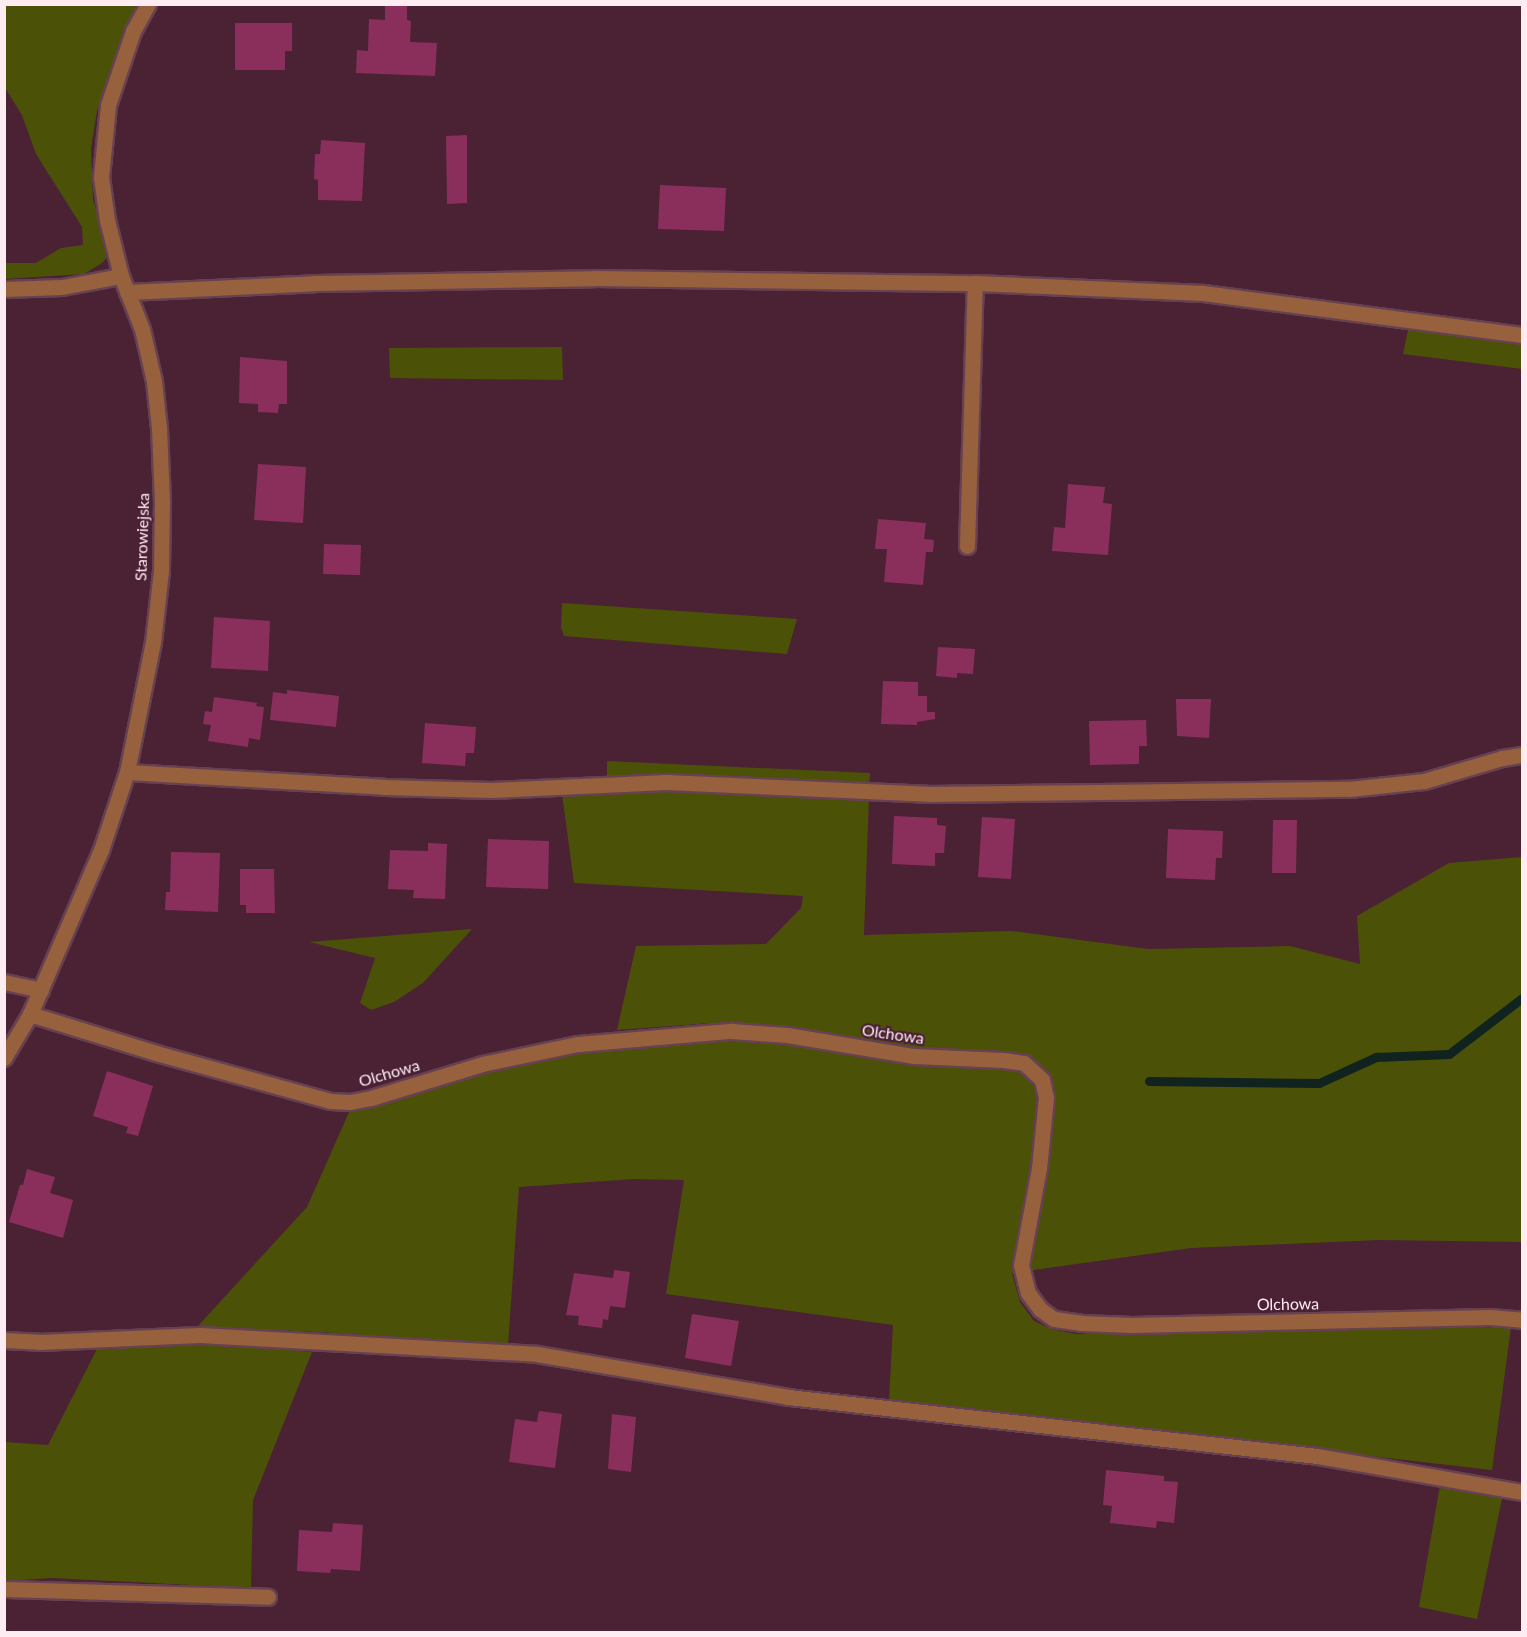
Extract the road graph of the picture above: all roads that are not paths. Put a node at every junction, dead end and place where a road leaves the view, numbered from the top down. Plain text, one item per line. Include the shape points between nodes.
1 (148, 4) edge
2 (121, 276) junction
3 (975, 283) junction
4 (4, 289) edge
5 (127, 292) junction
6 (1522, 335) edge
7 (967, 546) dead end
8 (1522, 755) edge
9 (127, 772) junction
10 (4, 982) edge
11 (41, 990) junction
12 (30, 1014) junction
13 (4, 1058) edge
14 (1522, 1320) edge
15 (4, 1340) edge
16 (1522, 1492) edge
17 (4, 1589) edge
18 (268, 1597) dead end

1 - 2 street, Starowiejska via 120,66 103,140 101,177 106,220
2 - 4 street via 62,287
2 - 5 street, Starowiejska
3 - 5 street via 594,278 303,283
3 - 6 street via 1203,293
3 - 7 street
5 - 9 street, Starowiejska via 142,329 154,381 162,502 161,571 153,642
8 - 9 street via 1424,781 1348,789 927,794 666,783 490,790
9 - 11 street, Starowiejska via 93,870
10 - 11 street
11 - 12 street, Starowiejska
12 - 13 street, Starowiejska
12 - 14 street, Olchowa via 330,1101 350,1102 482,1064 568,1046 731,1031 787,1035 914,1056 1024,1063 1042,1080 1046,1097 1039,1168 1021,1265 1028,1293 1053,1319 1132,1325 1490,1317
15 - 16 street via 200,1335 537,1354 788,1397 1317,1456
17 - 18 street

